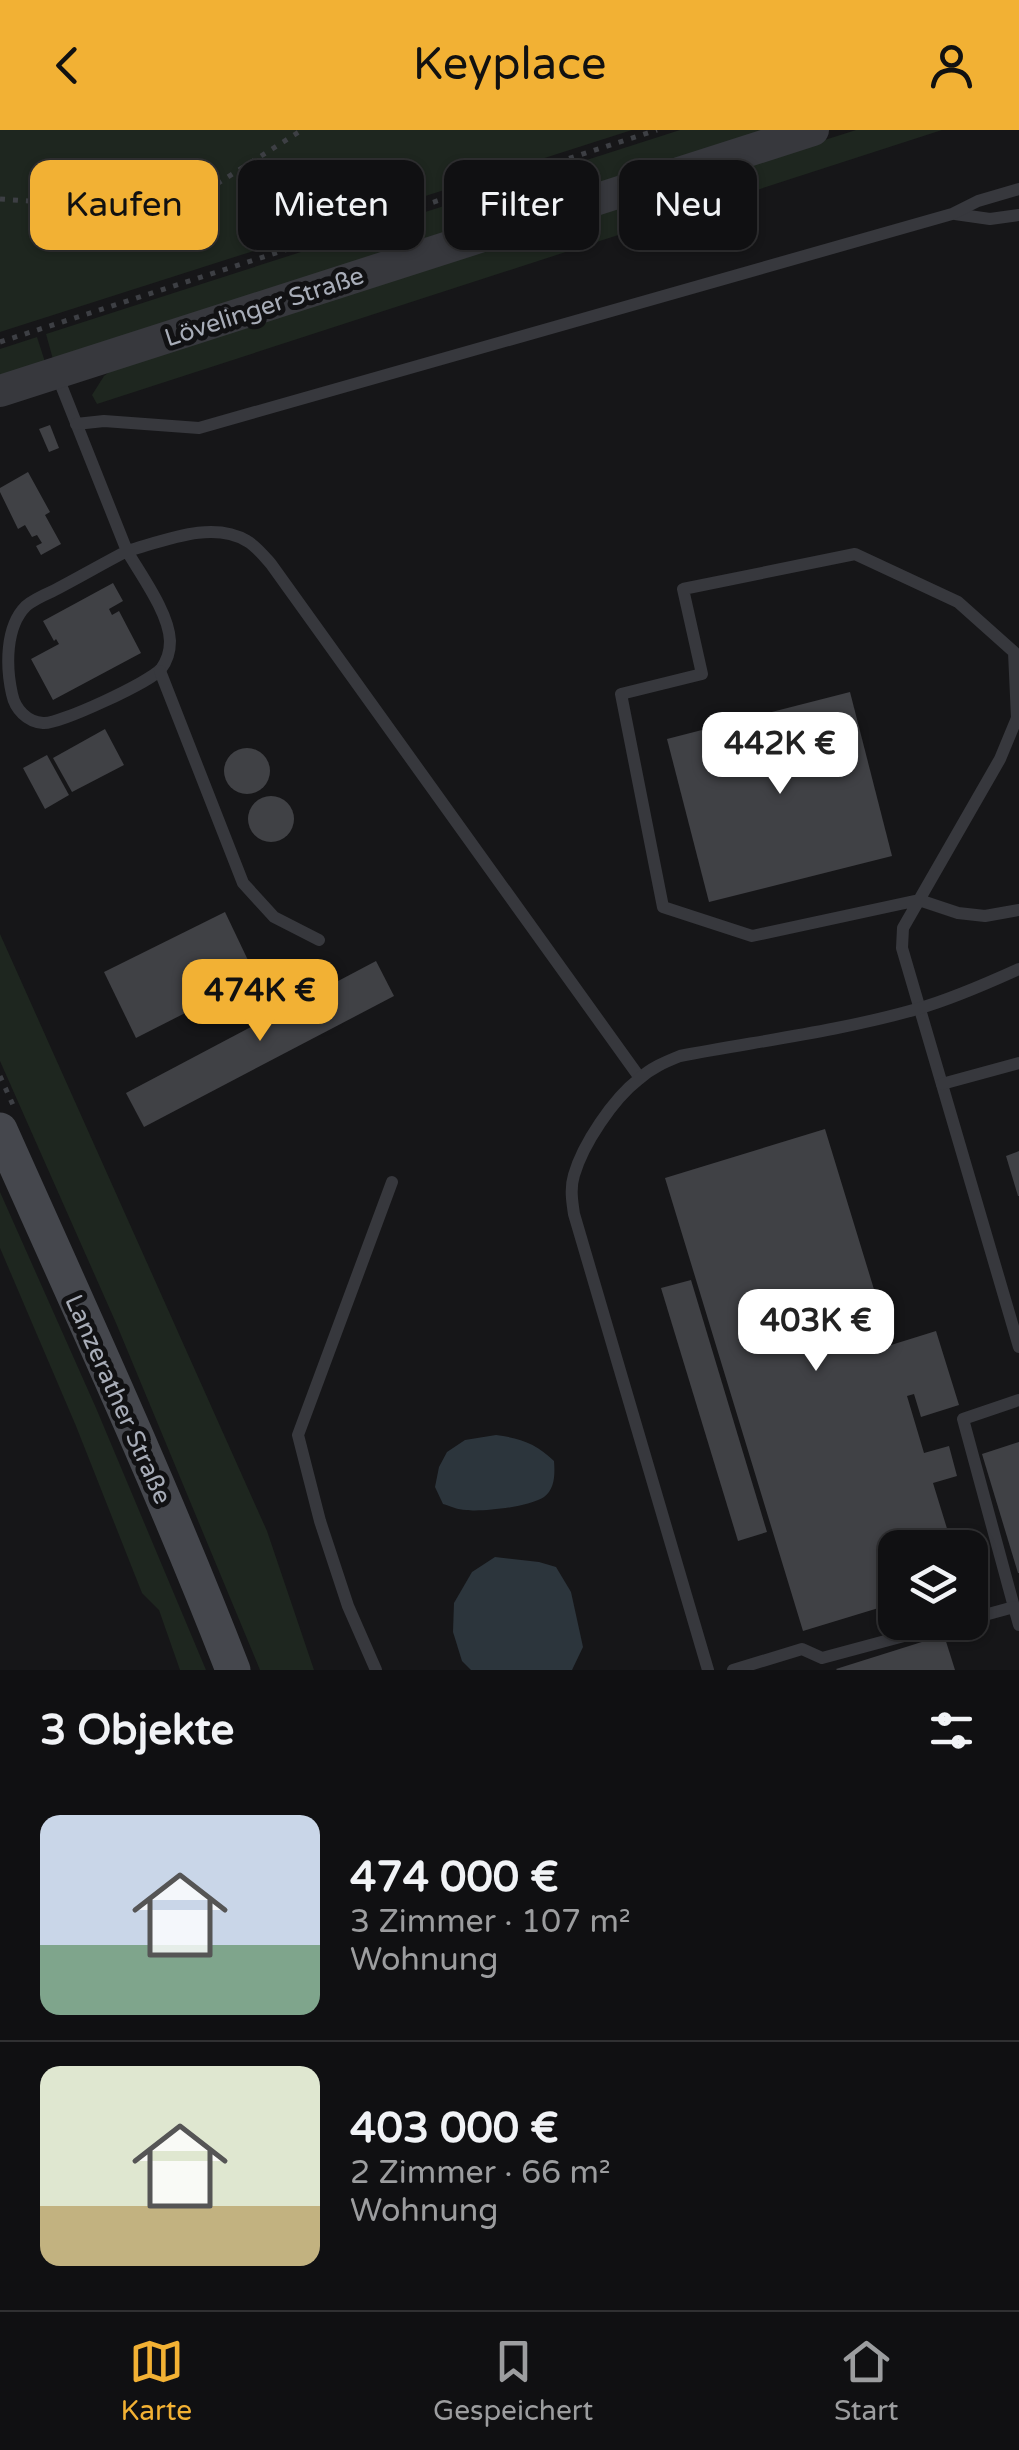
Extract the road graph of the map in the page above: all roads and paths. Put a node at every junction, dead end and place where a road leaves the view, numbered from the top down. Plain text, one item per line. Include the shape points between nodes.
1 (302, 130) edge
2 (657, 130) edge
3 (813, 130) edge
4 (1019, 190) edge
5 (0, 199) edge
6 (952, 214) junction
7 (1019, 215) edge
8 (0, 342) edge
9 (56, 373) junction
10 (0, 391) edge
11 (76, 424) junction
12 (127, 551) junction
13 (160, 671) junction
14 (919, 900) junction
15 (1019, 910) edge
16 (319, 940) dead end
17 (1019, 970) edge
18 (919, 1009) junction
19 (1019, 1063) edge
20 (640, 1078) junction
21 (942, 1084) junction
22 (0, 1130) edge
23 (392, 1182) dead end
24 (1019, 1347) edge
25 (1019, 1400) edge
26 (1014, 1607) junction
27 (988, 1614) edge
28 (1019, 1625) edge
29 (889, 1640) edge
30 (232, 1670) edge
31 (376, 1670) edge
32 (708, 1670) edge
33 (733, 1670) edge

1 - 5 path via 201,194 135,204
2 - 8 path
3 - 9 street, Lövelinger Straße
4 - 6 lane
6 - 7 lane
6 - 11 lane via 199,428
9 - 10 street, Lövelinger Straße
9 - 11 lane
11 - 12 lane
12 - 13 lane via 170,636
12 - 13 lane via 27,605 14,622 8,679 14,703 29,720 46,724
12 - 20 lane via 196,533 228,533 250,542
13 - 16 lane via 244,883 274,917
14 - 14 lane via 1017,718 1014,652 958,602 855,554 683,589 702,674 620,694 663,907 752,936
14 - 15 lane via 986,916
14 - 18 lane via 903,928 902,948
17 - 18 lane
18 - 20 lane via 680,1056
18 - 21 lane
19 - 21 lane
20 - 32 lane via 604,1117 571,1195
21 - 24 lane
22 - 30 main road, Lanzerather Straße
23 - 31 lane via 298,1436 348,1606
25 - 26 lane via 963,1418
26 - 27 lane
26 - 28 lane
29 - 33 lane via 822,1658 802,1650

